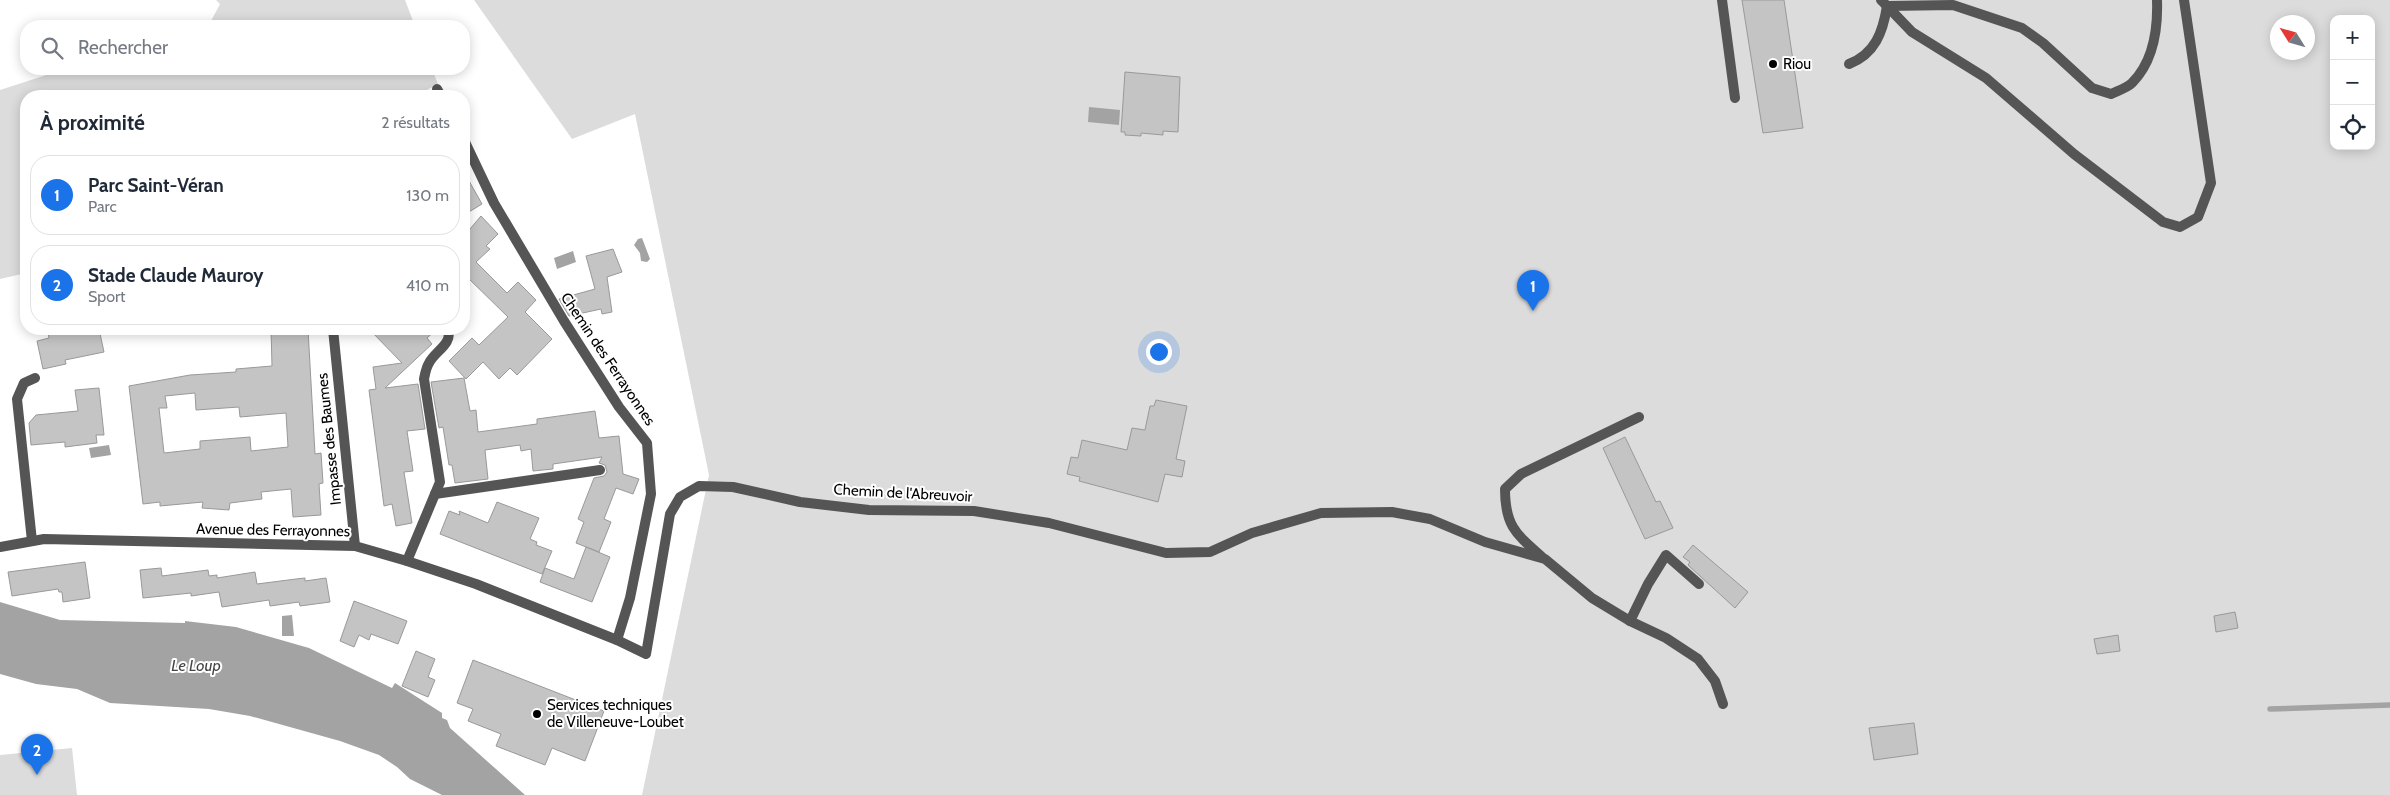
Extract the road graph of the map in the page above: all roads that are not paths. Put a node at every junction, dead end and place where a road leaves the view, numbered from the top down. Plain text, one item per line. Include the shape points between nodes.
1 (1722, 0) edge
2 (2157, 0) edge
3 (2184, 0) edge
4 (1884, 3) edge
5 (1849, 64) dead end
6 (1735, 98) dead end
7 (470, 153) edge
8 (334, 335) edge
9 (449, 335) edge
10 (35, 378) dead end
11 (1639, 417) dead end
12 (600, 470) dead end
13 (435, 494) junction
14 (32, 541) junction
15 (355, 546) junction
16 (0, 547) edge
17 (1545, 559) junction
18 (407, 561) junction
19 (1699, 584) dead end
20 (1630, 621) junction
21 (617, 640) junction
22 (646, 654) joint
23 (1723, 704) dead end

1 - 6 street
2 - 4 street via 2155,37 2147,64 2130,84 2111,94 2092,88 2044,43 2022,28 1953,5
3 - 4 street via 2211,182 2198,217 2180,227 2163,222 2074,154 1986,78 1912,32
4 - 5 street via 1884,28 1876,42 1862,59
7 - 21 street, Chemin des Ferrayonnes via 494,203 564,321 619,407 647,443 650,494 630,598
8 - 15 street, Impasse des Baumes
9 - 13 street via 445,345 429,362 424,379 440,482
10 - 14 street via 24,383 17,399
11 - 17 street via 1521,474 1505,490 1505,511 1518,536
12 - 13 street
13 - 18 street
14 - 15 street, Avenue des Ferrayonnes
14 - 16 street, Avenue des Ferrayonnes
15 - 18 street, Avenue des Ferrayonnes
17 - 20 street via 1592,598
17 - 22 street, Chemin de l'Abreuvoir via 1485,542 1430,519 1392,512 1321,513 1252,533 1210,552 1166,553 1049,523 974,511 869,510 800,502 734,487 699,486 680,497 670,514
18 - 21 street, Avenue des Ferrayonnes via 476,584
19 - 20 street via 1666,556
20 - 23 street via 1666,638 1698,659 1716,680
21 - 22 street, Avenue des Ferrayonnes

